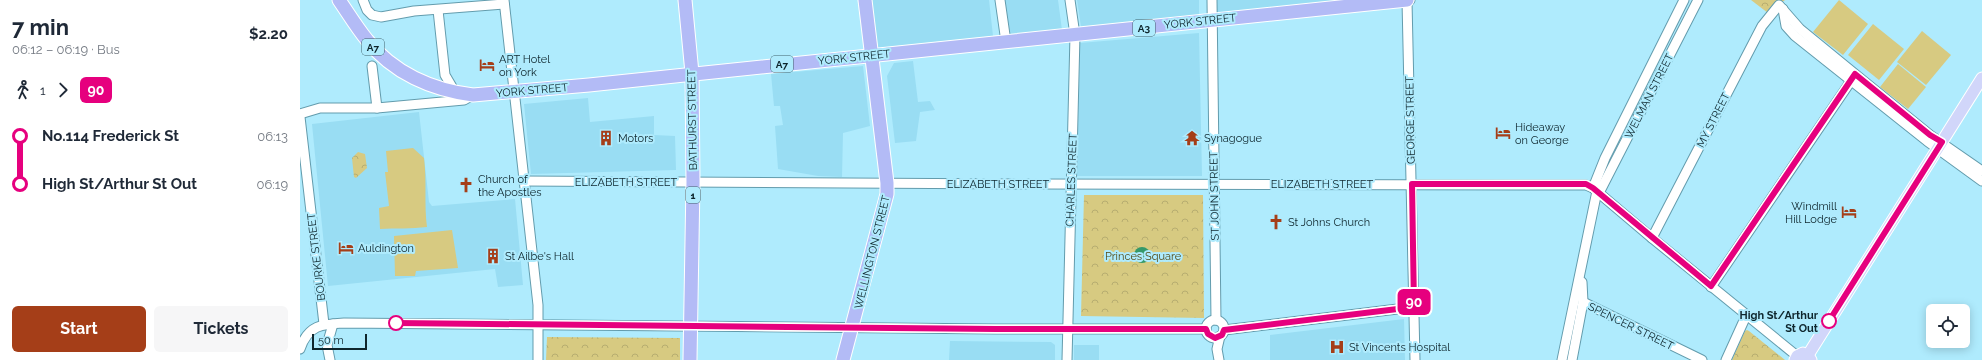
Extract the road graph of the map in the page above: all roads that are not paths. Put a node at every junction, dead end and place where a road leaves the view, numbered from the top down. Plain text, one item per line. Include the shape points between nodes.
1 (339, 0) edge
2 (345, 0) edge
3 (363, 0) edge
4 (685, 0) edge
5 (865, 0) edge
6 (1000, 0) edge
7 (1070, 0) edge
8 (1212, 0) edge
9 (1408, 0) edge
10 (1684, 0) edge
11 (1698, 0) edge
12 (504, 2) edge
13 (438, 10) junction
14 (1212, 20) junction
15 (359, 30) junction
16 (1075, 35) junction
17 (1006, 42) junction
18 (872, 55) junction
19 (372, 66) dead end
20 (692, 73) junction
21 (1853, 77) junction
22 (1982, 78) edge
23 (514, 91) junction
24 (455, 92) junction
25 (473, 95) junction
26 (377, 108) junction
27 (300, 114) edge
28 (300, 117) edge
29 (1939, 145) junction
30 (1969, 166) junction
31 (1982, 171) edge
32 (522, 181) junction
33 (1982, 181) edge
34 (693, 182) junction
35 (888, 183) junction
36 (1070, 184) junction
37 (1213, 184) junction
38 (1412, 184) junction
39 (1597, 191) junction
40 (1652, 238) junction
41 (1582, 269) junction
42 (1711, 286) junction
43 (1583, 302) junction
44 (1414, 307) junction
45 (1746, 316) junction
46 (1216, 320) junction
47 (328, 324) junction
48 (538, 324) junction
49 (690, 326) junction
50 (852, 328) junction
51 (1067, 329) junction
52 (1206, 329) junction
53 (1219, 335) junction
54 (300, 349) edge
55 (1810, 357) edge
56 (1796, 358) edge
57 (330, 360) edge
58 (538, 360) edge
59 (690, 360) edge
60 (844, 360) edge
61 (1066, 360) edge
62 (1212, 360) edge
63 (1218, 360) edge
64 (1415, 360) edge
65 (1562, 360) edge
66 (1572, 360) edge
67 (1702, 360) edge
68 (1726, 360) edge

1 - 15 highway, A7
2 - 15 street
3 - 13 street via 372,15 381,17
4 - 20 highway, BATHURST STREET / 1
5 - 18 highway, WELLINGTON STREET
6 - 17 street
7 - 16 street, CHARLES STREET
8 - 14 street, ST JOHN STREET
9 - 14 highway, YORK STREET / A3
9 - 38 street, GEORGE STREET
10 - 39 street, WELMAN STREET via 1606,158
11 - 39 street, WELMAN STREET
12 - 13 street
12 - 23 street
13 - 24 street via 445,75
14 - 16 highway, YORK STREET / A3
14 - 37 street, ST JOHN STREET
15 - 24 highway, A7 via 395,67 430,86
16 - 17 highway, YORK STREET / A3
16 - 36 street, CHARLES STREET
17 - 18 highway, YORK STREET / A3
18 - 20 highway, YORK STREET / A7
18 - 35 highway, WELLINGTON STREET
19 - 26 street
20 - 23 highway, YORK STREET / A7
20 - 34 highway, BATHURST STREET / 1
21 - 29 street
21 - 40 street, MY STREET via 1798,32 1786,26 1781,7 1762,26
21 - 42 street
22 - 29 main road
23 - 25 highway, YORK STREET / A7
23 - 32 street
24 - 25 highway, A7
25 - 26 street, YORK STREET via 464,100
26 - 27 street, YORK STREET via 320,108
28 - 47 street, BOURKE STREET
29 - 30 street
29 - 55 main road
30 - 31 street
30 - 33 street
32 - 34 street, ELIZABETH STREET
32 - 48 street via 538,305
34 - 35 street, ELIZABETH STREET
34 - 49 highway, BATHURST STREET / 1
35 - 36 street, ELIZABETH STREET
35 - 50 highway, WELLINGTON STREET via 882,217
36 - 37 street, ELIZABETH STREET
36 - 51 street, CHARLES STREET
37 - 38 street, ELIZABETH STREET
37 - 46 street, ST JOHN STREET
38 - 39 street, ELIZABETH STREET via 1560,183 1586,184
38 - 44 street, GEORGE STREET
39 - 40 street
39 - 41 street, WELMAN STREET
40 - 42 street
41 - 43 street, WELMAN STREET
41 - 65 street, WELMAN STREET
42 - 45 street
43 - 66 street, WELMAN STREET
43 - 67 street, SPENCER STREET
44 - 53 street
44 - 64 street, GEORGE STREET
45 - 56 street
45 - 68 street
46 - 52 street via 1208,323
46 - 53 street via 1223,325
47 - 48 street
47 - 54 street via 310,331
47 - 57 street, BOURKE STREET via 327,345
48 - 49 street
48 - 58 street
49 - 50 street
49 - 59 highway, BATHURST STREET / 1
50 - 51 street
50 - 60 highway, WELLINGTON STREET
51 - 52 street
51 - 61 street, CHARLES STREET
52 - 53 street via 1208,334
53 - 62 street
53 - 63 street
55 - 56 main road via 1801,353

